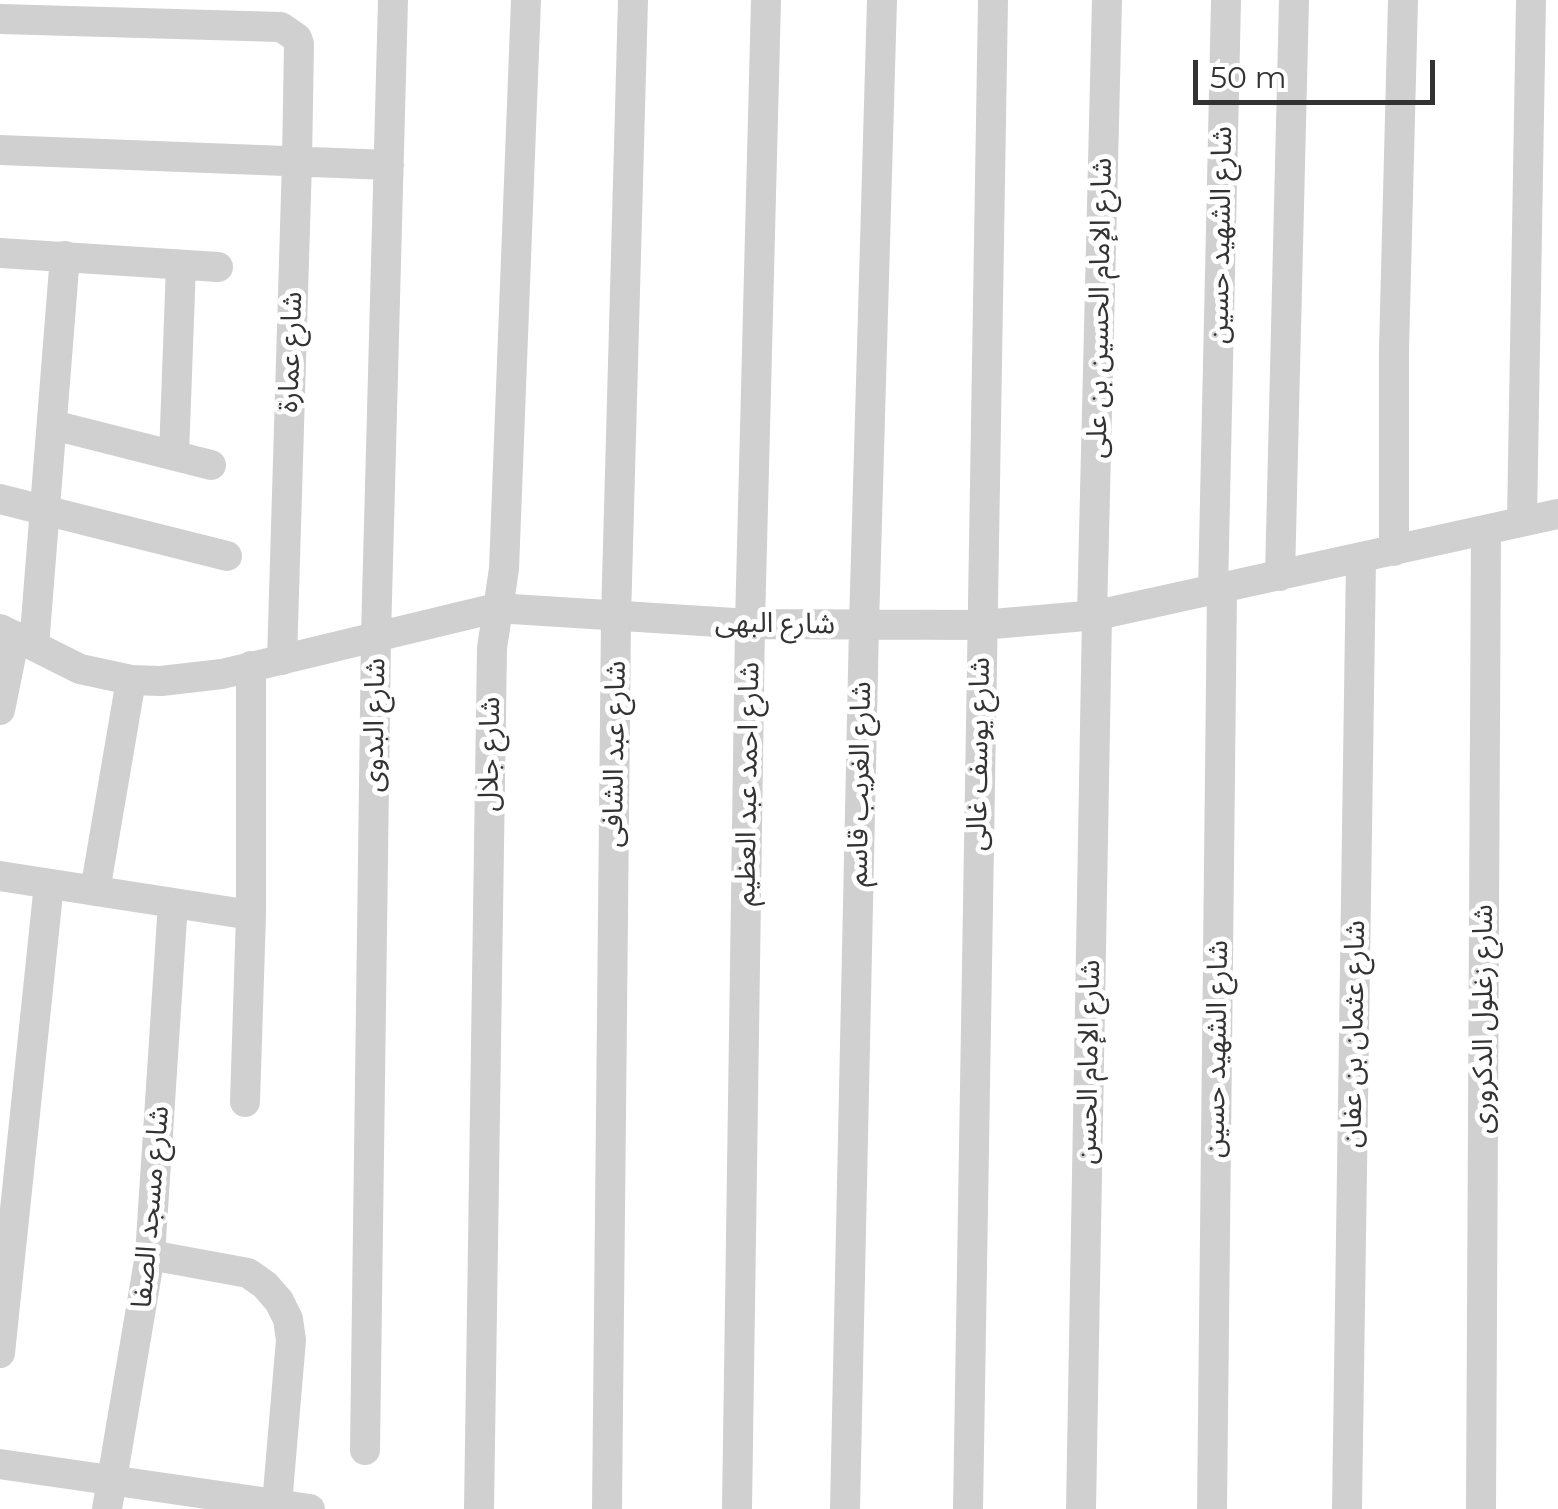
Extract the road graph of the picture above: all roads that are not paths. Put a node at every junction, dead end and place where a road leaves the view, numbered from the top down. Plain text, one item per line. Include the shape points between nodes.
1 (392, 0) edge
2 (526, 0) edge
3 (633, 0) edge
4 (755, 0) edge
5 (766, 0) edge
6 (882, 0) edge
7 (993, 0) edge
8 (1107, 0) edge
9 (1226, 0) edge
10 (1294, 0) edge
11 (1403, 0) edge
12 (1531, 0) edge
13 (0, 19) edge
14 (0, 150) edge
15 (297, 161) junction
16 (389, 164) junction
17 (0, 253) edge
18 (65, 256) junction
19 (181, 265) junction
20 (218, 267) dead end
21 (53, 425) junction
22 (174, 455) junction
23 (211, 465) dead end
24 (0, 499) edge
25 (45, 510) junction
26 (1558, 514) edge
27 (1522, 521) junction
28 (1486, 530) junction
29 (1394, 552) junction
30 (226, 556) dead end
31 (1361, 559) junction
32 (1280, 576) junction
33 (1217, 590) junction
34 (496, 608) junction
35 (1094, 615) junction
36 (616, 618) junction
37 (750, 624) junction
38 (864, 625) junction
39 (981, 626) junction
40 (376, 636) junction
41 (16, 637) edge
42 (282, 660) junction
43 (251, 666) junction
44 (131, 680) junction
45 (0, 710) edge
46 (0, 876) edge
47 (49, 884) junction
48 (94, 891) junction
49 (172, 903) junction
50 (250, 915) junction
51 (245, 1102) dead end
52 (150, 1255) junction
53 (0, 1353) edge
54 (365, 1450) dead end
55 (0, 1464) edge
56 (109, 1495) edge
57 (234, 1503) edge
58 (277, 1504) junction
59 (310, 1509) edge
60 (479, 1509) edge
61 (607, 1509) edge
62 (737, 1509) edge
63 (845, 1509) edge
64 (968, 1509) edge
65 (1080, 1509) edge
66 (1212, 1509) edge
67 (1347, 1509) edge
68 (1481, 1509) edge

1 - 16 street, شارع البدوى
2 - 34 street, شارع جلال via 504,569
3 - 36 street, شارع عبد الشافى
4 - 5 street
5 - 37 street, شارع احمد عبد العظيم
6 - 38 street, شارع الغريب قاسم
7 - 39 street, شارع يوسف غالى
8 - 35 street, شارع الإمام الحسين بن على
9 - 33 street, شارع الشهيد حسين
10 - 32 street
11 - 29 street
12 - 27 street
13 - 15 street, شارع عمارة via 292,33 299,44
14 - 15 street
15 - 16 street
15 - 42 street, شارع عمارة
16 - 40 street, شارع البدوى
17 - 18 street
18 - 19 street
18 - 21 street
19 - 20 street
19 - 22 street
21 - 22 street
21 - 25 street
22 - 23 street
24 - 25 street
25 - 30 street
25 - 41 street
26 - 27 street, شارع البهى
27 - 28 street, شارع البهى
28 - 29 street, شارع البهى
28 - 68 street, شارع زغلول الدكرورى
29 - 31 street, شارع البهى
31 - 32 street, شارع البهى
31 - 67 street, شارع عثمان بن عفان
32 - 33 street, شارع البهى
33 - 35 street, شارع البهى
33 - 66 street, شارع الشهيد حسين
34 - 36 street, شارع البهى
34 - 40 street, شارع البهى
34 - 60 street, شارع جلال
35 - 39 street, شارع البهى
35 - 65 street, شارع الإمام الحسن
36 - 37 street, شارع البهى
36 - 61 street, شارع عبد الشافى
37 - 38 street, شارع البهى
37 - 62 street, شارع احمد عبد العظيم
38 - 39 street, شارع البهى
38 - 63 street, شارع الغريب قاسم
39 - 64 street, شارع يوسف غالى
40 - 42 street, شارع البهى
40 - 54 street, شارع البدوى
41 - 44 street, شارع البهى via 80,669
41 - 45 street
42 - 43 street, شارع البهى
43 - 44 street, شارع البهى via 192,680
43 - 50 street
44 - 48 street
46 - 47 street
47 - 48 street
47 - 53 street
48 - 49 street
49 - 50 street
49 - 52 street, شارع مسجد الصفا
50 - 51 street
52 - 56 street, شارع مسجد الصفا
52 - 58 street via 248,1274 279,1300 290,1340
55 - 56 street
56 - 57 street
57 - 58 street
58 - 59 street

